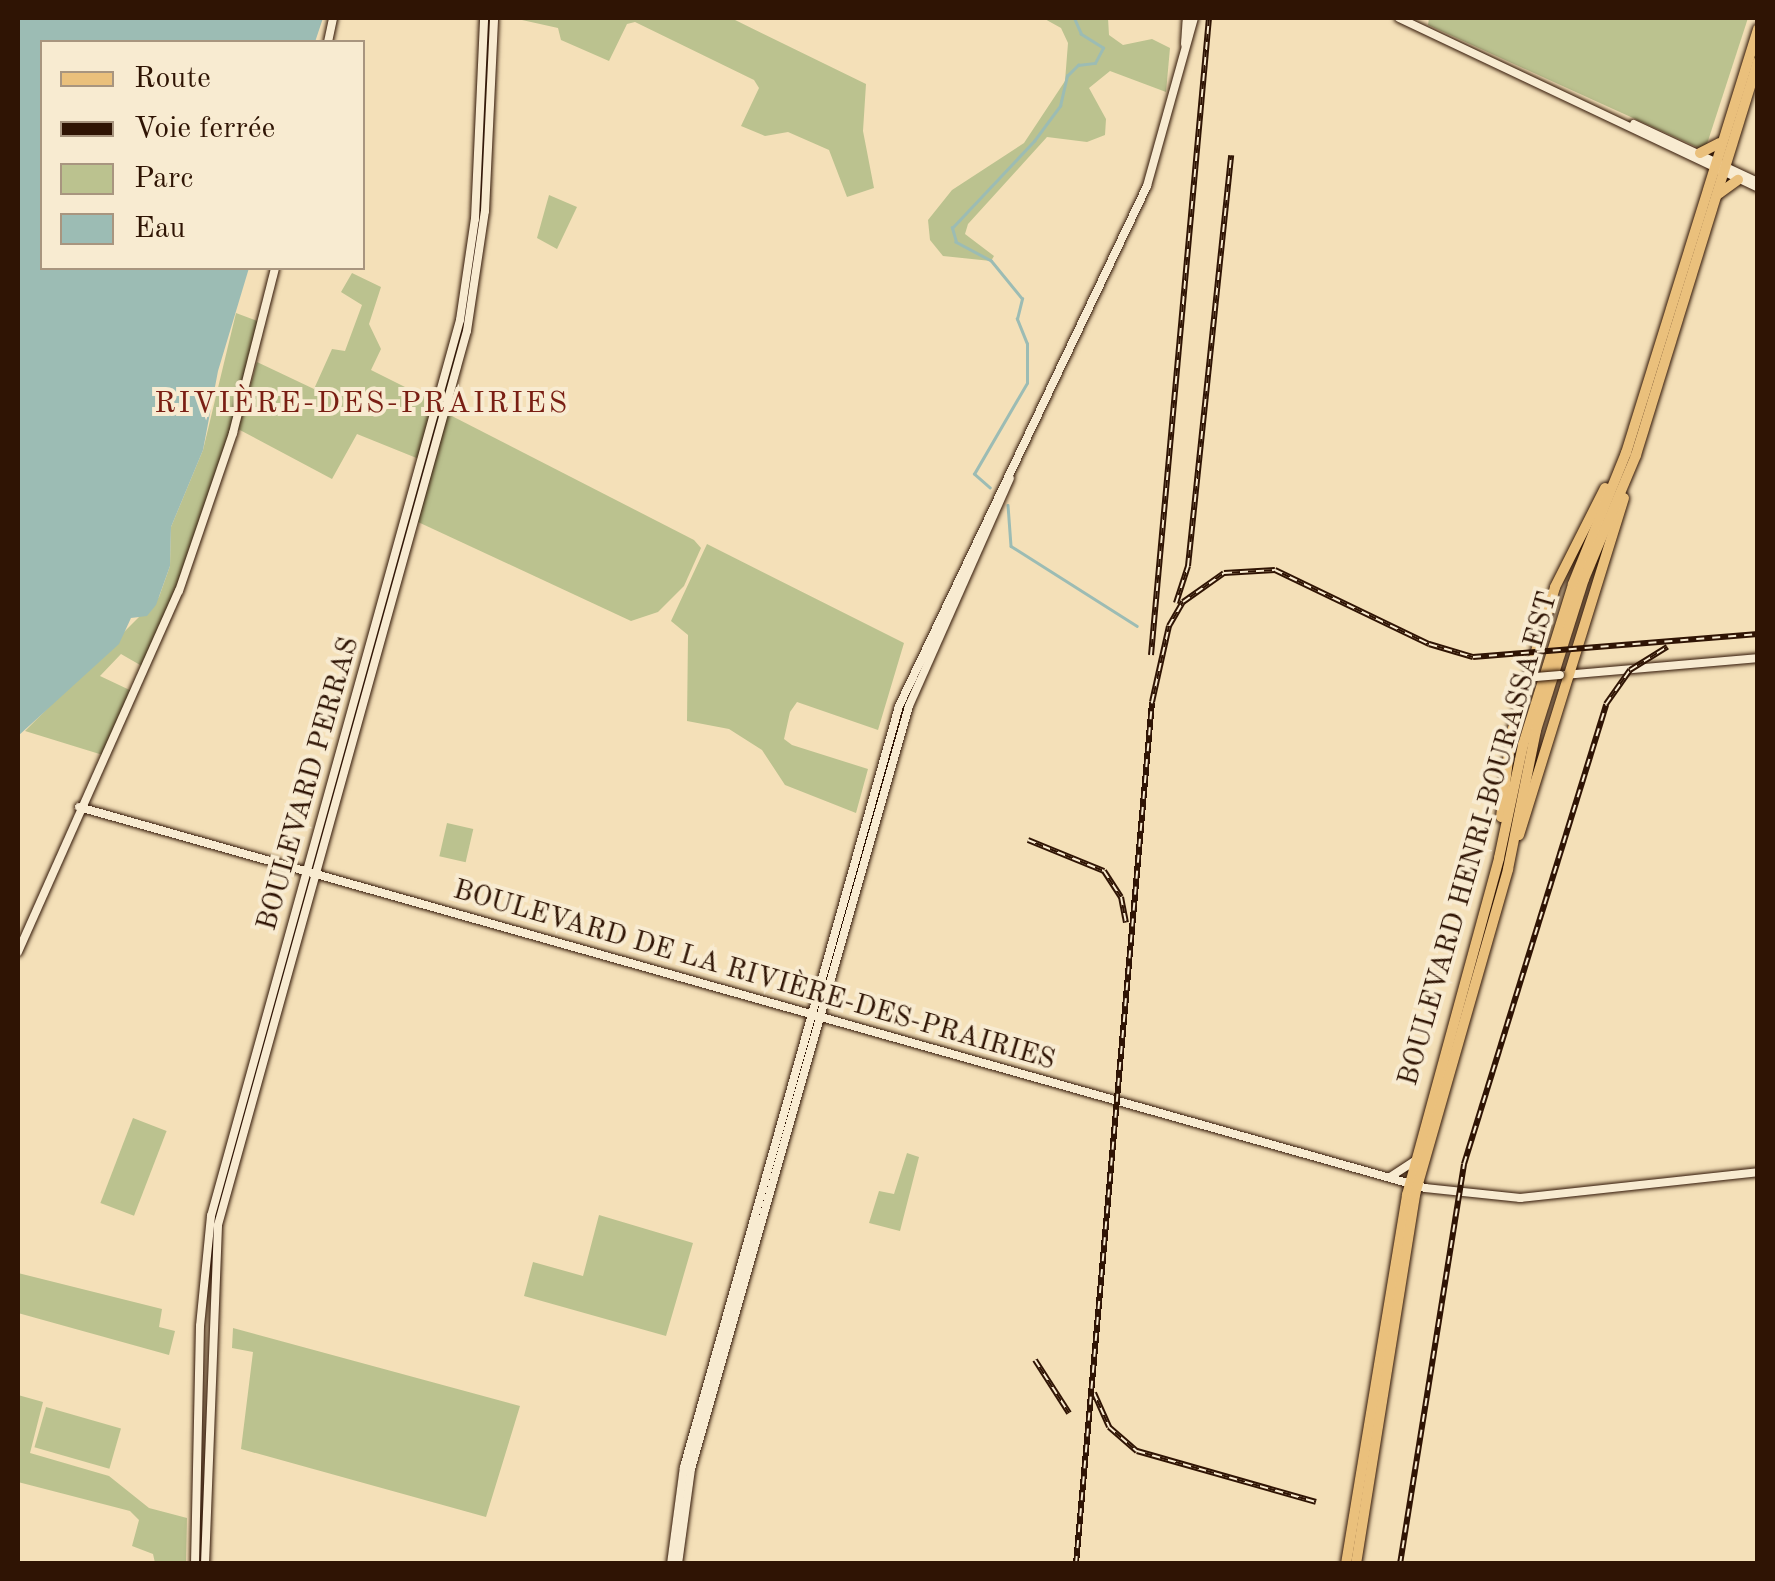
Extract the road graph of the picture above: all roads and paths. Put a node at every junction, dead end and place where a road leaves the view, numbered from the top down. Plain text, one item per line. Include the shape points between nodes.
1 (484, 18) edge
2 (494, 18) edge
3 (1191, 18) edge
4 (1399, 18) edge
5 (1758, 28) edge
6 (1758, 62) edge
7 (1606, 114) junction
8 (1727, 130) junction
9 (1700, 153) junction
10 (1720, 167) junction
11 (1738, 180) junction
12 (1758, 185) edge
13 (1712, 205) junction
14 (274, 270) edge
15 (1631, 454) junction
16 (1758, 658) edge
17 (1565, 675) junction
18 (1532, 678) junction
19 (80, 806) junction
20 (1500, 858) junction
21 (1508, 869) junction
22 (311, 875) junction
23 (18, 952) edge
24 (815, 1016) junction
25 (1416, 1161) junction
26 (1758, 1172) edge
27 (1384, 1177) junction
28 (1413, 1185) junction
29 (201, 1548) junction
30 (196, 1564) edge
31 (205, 1564) edge
32 (674, 1564) edge
33 (1346, 1564) edge
34 (1356, 1564) edge

1 - 22 street, BOULEVARD PERRAS via 474,218 460,320
2 - 22 street, BOULEVARD PERRAS via 485,211 468,325
3 - 24 street via 1147,186 909,691
4 - 7 street
5 - 8 main road, BOULEVARD HENRI-BOURASSA EST
6 - 10 main road, BOULEVARD HENRI-BOURASSA EST
7 - 9 street
7 - 10 street
8 - 9 main road via 1717,148
8 - 10 main road, BOULEVARD HENRI-BOURASSA EST
9 - 10 street
10 - 11 street
10 - 12 street
10 - 13 main road, BOULEVARD HENRI-BOURASSA EST
10 - 15 main road, BOULEVARD HENRI-BOURASSA EST
11 - 12 street
11 - 13 main road via 1722,187
13 - 15 main road, BOULEVARD HENRI-BOURASSA EST
14 - 19 street via 233,434 178,591
15 - 17 main road
15 - 18 main road via 1562,568
15 - 20 main road, BOULEVARD HENRI-BOURASSA EST via 1538,694
15 - 21 main road, BOULEVARD HENRI-BOURASSA EST via 1536,730
16 - 17 street
17 - 18 street, bridge
17 - 21 main road
18 - 20 main road via 1506,758
19 - 22 street, BOULEVARD DE LA RIVIÈRE-DES-PRAIRIES
19 - 23 street
20 - 25 main road, BOULEVARD HENRI-BOURASSA EST
21 - 28 main road, BOULEVARD HENRI-BOURASSA EST
22 - 24 street, BOULEVARD DE LA RIVIÈRE-DES-PRAIRIES
22 - 29 street, BOULEVARD PERRAS via 206,1241
24 - 27 street, BOULEVARD DE LA RIVIÈRE-DES-PRAIRIES
24 - 32 street via 684,1467
25 - 27 street
25 - 28 main road, BOULEVARD HENRI-BOURASSA EST
26 - 28 street, BOULEVARD DE LA RIVIÈRE-DES-PRAIRIES via 1528,1198
27 - 28 street, BOULEVARD DE LA RIVIÈRE-DES-PRAIRIES
28 - 33 main road, BOULEVARD HENRI-BOURASSA EST
28 - 34 main road, BOULEVARD HENRI-BOURASSA EST
29 - 30 street, BOULEVARD PERRAS
29 - 31 street, BOULEVARD PERRAS

